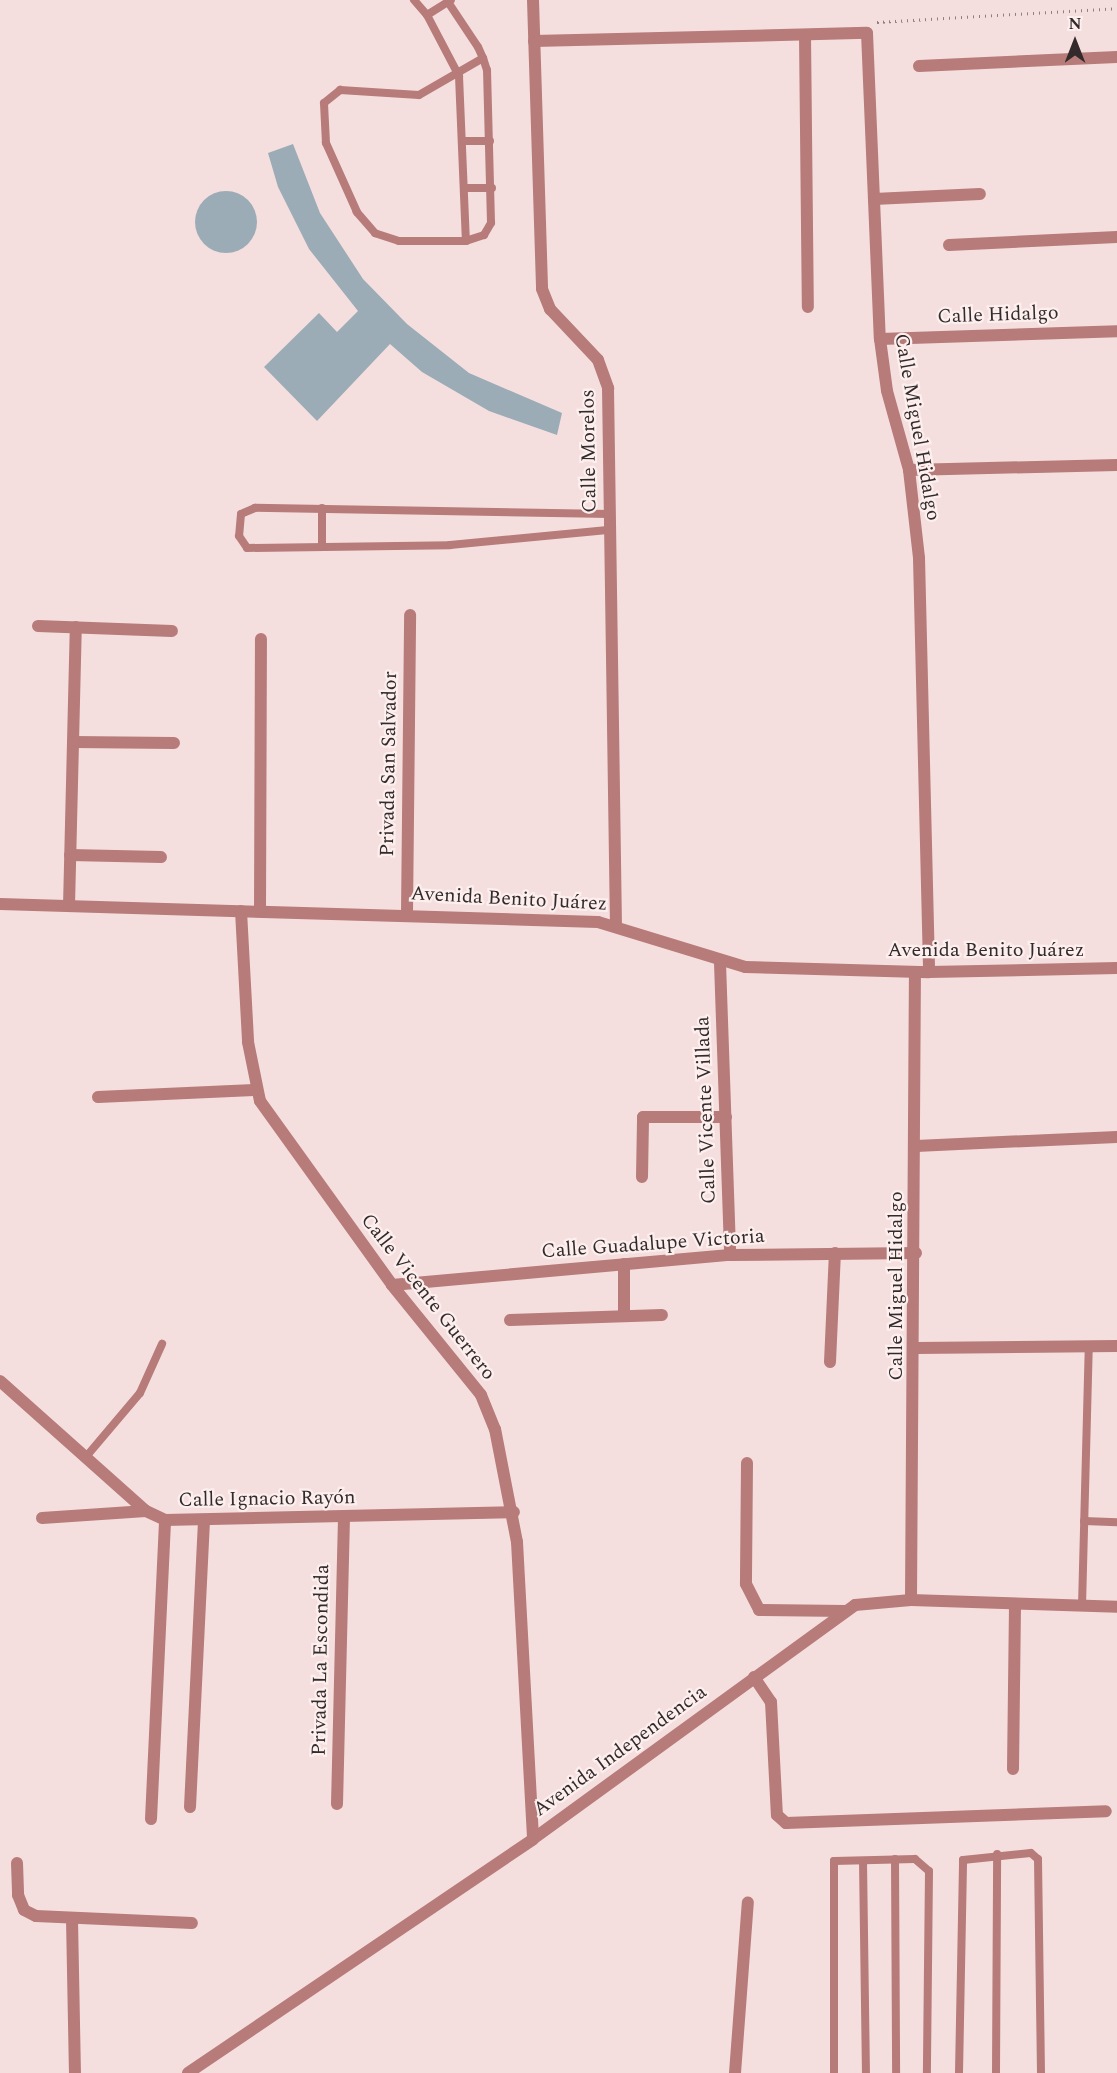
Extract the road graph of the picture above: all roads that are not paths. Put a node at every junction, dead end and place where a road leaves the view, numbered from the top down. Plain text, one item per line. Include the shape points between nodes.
1 (414, 0) edge
2 (533, 0) edge
3 (450, 1) edge
4 (427, 15) junction
5 (804, 35) junction
6 (534, 41) junction
7 (1117, 57) edge
8 (483, 58) junction
9 (919, 66) dead end
10 (459, 76) junction
11 (462, 141) junction
12 (490, 141) junction
13 (464, 188) junction
14 (492, 188) junction
15 (980, 195) dead end
16 (874, 199) junction
17 (1117, 237) edge
18 (466, 241) junction
19 (949, 245) dead end
20 (808, 307) dead end
21 (1117, 331) edge
22 (880, 339) junction
23 (1117, 465) edge
24 (909, 470) junction
25 (322, 508) junction
26 (610, 514) junction
27 (610, 530) junction
28 (322, 547) junction
29 (410, 615) dead end
30 (38, 626) dead end
31 (76, 627) junction
32 (172, 631) dead end
33 (261, 639) dead end
34 (73, 742) junction
35 (174, 743) dead end
36 (70, 855) junction
37 (161, 857) dead end
38 (0, 904) edge
39 (69, 906) junction
40 (241, 911) junction
41 (260, 911) junction
42 (407, 913) junction
43 (616, 925) junction
44 (720, 963) junction
45 (1117, 969) edge
46 (915, 972) junction
47 (929, 972) junction
48 (255, 1090) junction
49 (98, 1097) dead end
50 (726, 1117) junction
51 (1117, 1137) edge
52 (916, 1146) junction
53 (642, 1177) dead end
54 (835, 1253) junction
55 (916, 1253) junction
56 (730, 1255) junction
57 (624, 1264) junction
58 (392, 1285) junction
59 (662, 1315) dead end
60 (624, 1316) junction
61 (510, 1320) dead end
62 (162, 1344) dead end
63 (1089, 1346) junction
64 (1117, 1346) edge
65 (916, 1347) junction
66 (830, 1362) dead end
67 (0, 1382) edge
68 (86, 1458) junction
69 (747, 1463) dead end
70 (146, 1511) junction
71 (514, 1512) junction
72 (42, 1518) dead end
73 (344, 1518) junction
74 (165, 1520) junction
75 (204, 1521) junction
76 (1084, 1521) junction
77 (1117, 1522) edge
78 (911, 1600) junction
79 (1015, 1604) junction
80 (1082, 1606) junction
81 (1117, 1607) edge
82 (846, 1611) junction
83 (754, 1677) junction
84 (1013, 1769) dead end
85 (337, 1803) dead end
86 (190, 1807) dead end
87 (1106, 1811) dead end
88 (152, 1819) dead end
89 (533, 1839) junction
90 (997, 1854) junction
91 (895, 1859) junction
92 (863, 1861) junction
93 (17, 1863) dead end
94 (748, 1902) dead end
95 (72, 1919) junction
96 (192, 1923) dead end
97 (75, 2073) edge
98 (188, 2073) edge
99 (735, 2073) edge
100 (834, 2073) edge
101 (866, 2073) edge
102 (896, 2073) edge
103 (927, 2073) edge
104 (959, 2073) edge
105 (996, 2073) edge
106 (1041, 2073) edge

1 - 4 lane
2 - 6 street, Calle Morelos
3 - 4 lane
3 - 8 lane
4 - 10 lane
5 - 6 street
5 - 16 street, Calle Miguel Hidalgo via 867,33
5 - 20 street
6 - 26 street, Calle Morelos via 542,289 550,309 598,360 607,379
7 - 9 street
8 - 10 lane
8 - 12 lane
10 - 11 lane
10 - 18 lane via 408,97 340,90 324,103 321,116 346,190 369,228 399,241
11 - 12 lane
11 - 13 lane
12 - 14 lane
13 - 14 lane
13 - 18 lane
14 - 18 lane via 489,229
15 - 16 street
16 - 22 street, Calle Miguel Hidalgo
17 - 19 street
21 - 22 street, Calle Hidalgo
22 - 24 street, Calle Miguel Hidalgo via 887,391
23 - 24 street
24 - 47 street, Calle Miguel Hidalgo via 919,558
25 - 26 lane
25 - 28 lane
25 - 28 lane via 249,508 241,514 239,536 247,548
26 - 27 street, Calle Morelos
27 - 28 lane via 486,544
27 - 43 street, Calle Morelos
29 - 42 street, Privada San Salvador
30 - 31 street
31 - 32 street
31 - 34 street
33 - 41 street
34 - 35 street
34 - 36 street
36 - 37 street
36 - 39 street
38 - 39 street, Avenida Benito Juárez
39 - 40 street, Avenida Benito Juárez
40 - 41 street, Avenida Benito Juárez
40 - 48 street, Calle Vicente Guerrero
41 - 42 street, Avenida Benito Juárez
42 - 43 street, Avenida Benito Juárez
43 - 44 street, Avenida Benito Juárez
44 - 46 street, Avenida Benito Juárez
44 - 50 street, Calle Vicente Villada
45 - 47 street, Avenida Benito Juárez
46 - 47 street, Avenida Benito Juárez
46 - 52 street, Calle Miguel Hidalgo
48 - 49 street
48 - 58 street, Calle Vicente Guerrero via 285,1142
50 - 53 street via 643,1117
50 - 56 street, Calle Vicente Villada
51 - 52 street
52 - 55 street, Calle Miguel Hidalgo
54 - 55 street, Calle Guadalupe Victoria
54 - 56 street, Calle Guadalupe Victoria
54 - 66 street
55 - 65 street, Calle Miguel Hidalgo
56 - 57 street, Calle Guadalupe Victoria
57 - 58 street, Calle Guadalupe Victoria
57 - 60 street
58 - 71 street, Calle Vicente Guerrero via 488,1408
59 - 60 street
60 - 61 street
62 - 68 lane via 140,1393
63 - 64 street
63 - 65 street
63 - 76 lane
65 - 78 street, Calle Miguel Hidalgo
67 - 68 street, Calle Ignacio Rayón
68 - 70 street, Calle Ignacio Rayón
69 - 82 street via 746,1584 759,1610
70 - 72 street
70 - 74 street, Calle Ignacio Rayón
71 - 73 street, Calle Ignacio Rayón
71 - 89 street, Calle Vicente Guerrero
73 - 75 street, Calle Ignacio Rayón
73 - 85 street, Privada La Escondida
74 - 75 street, Calle Ignacio Rayón
74 - 88 street
75 - 86 street
76 - 77 lane
76 - 80 lane
78 - 79 street, Avenida Independencia
78 - 82 street, Avenida Independencia via 865,1602
79 - 80 street, Avenida Independencia
79 - 84 street
80 - 81 street, Avenida Independencia
82 - 83 street, Avenida Independencia
83 - 87 street via 771,1702 777,1815 786,1823
83 - 89 street, Avenida Independencia
89 - 98 street, Avenida Independencia
90 - 104 lane via 963,1860
90 - 105 lane
90 - 106 lane via 1031,1853 1038,1859
91 - 92 lane
91 - 102 lane
91 - 103 lane via 920,1859 929,1871
92 - 100 lane via 834,1861
92 - 101 lane
93 - 95 street via 24,1910 36,1916
94 - 99 street
95 - 96 street
95 - 97 street

